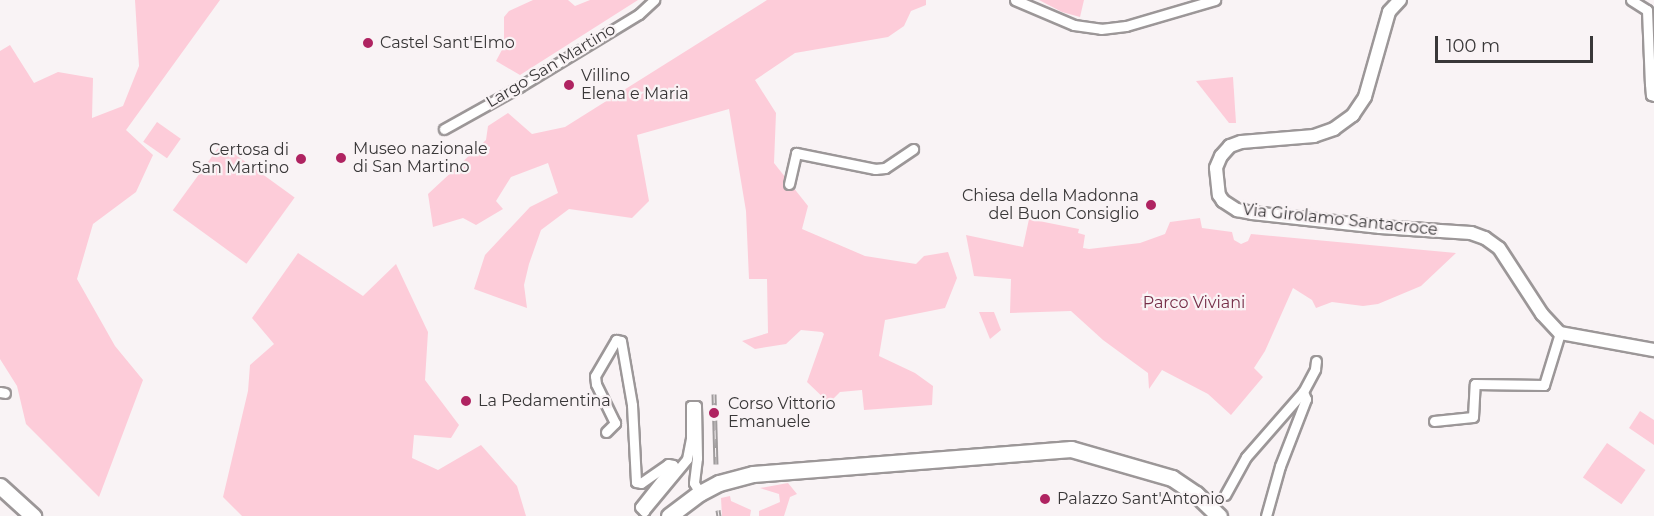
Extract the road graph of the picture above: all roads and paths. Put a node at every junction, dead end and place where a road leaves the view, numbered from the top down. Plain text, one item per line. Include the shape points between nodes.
1 (654, 0) edge
2 (1015, 0) edge
3 (1215, 0) edge
4 (1400, 0) edge
5 (1631, 0) edge
6 (1654, 96) edge
7 (444, 129) dead end
8 (913, 149) dead end
9 (789, 184) dead end
10 (1560, 333) junction
11 (1654, 350) edge
12 (1316, 361) dead end
13 (1303, 392) junction
14 (1434, 421) dead end
15 (606, 432) dead end
16 (0, 486) edge
17 (700, 493) junction
18 (1225, 495) dead end
19 (33, 516) edge
20 (669, 516) edge
21 (1219, 516) edge
22 (1266, 516) edge

1 - 7 street, Largo San Martino via 639,14
2 - 3 street via 1074,25 1101,29 1126,26
4 - 10 street, Via Girolamo Santacroce via 1389,12 1365,97 1353,115 1334,129 1314,136 1230,146 1216,168 1219,195 1237,210 1408,230 1470,233 1485,238 1499,248 1542,314
5 - 6 street via 1647,10 1650,84
8 - 9 street via 885,168 875,169 796,153
10 - 11 street
10 - 14 street via 1544,385 1474,384 1473,417
12 - 13 street
13 - 18 street via 1246,457
13 - 22 street via 1306,399
15 - 17 street via 615,423 595,376 616,340 621,341 632,405 636,482 673,465 640,507 644,511 687,459 691,406 696,406 694,483
16 - 19 main road
17 - 20 main road
17 - 21 main road via 719,483 761,473 1073,449 1172,478

